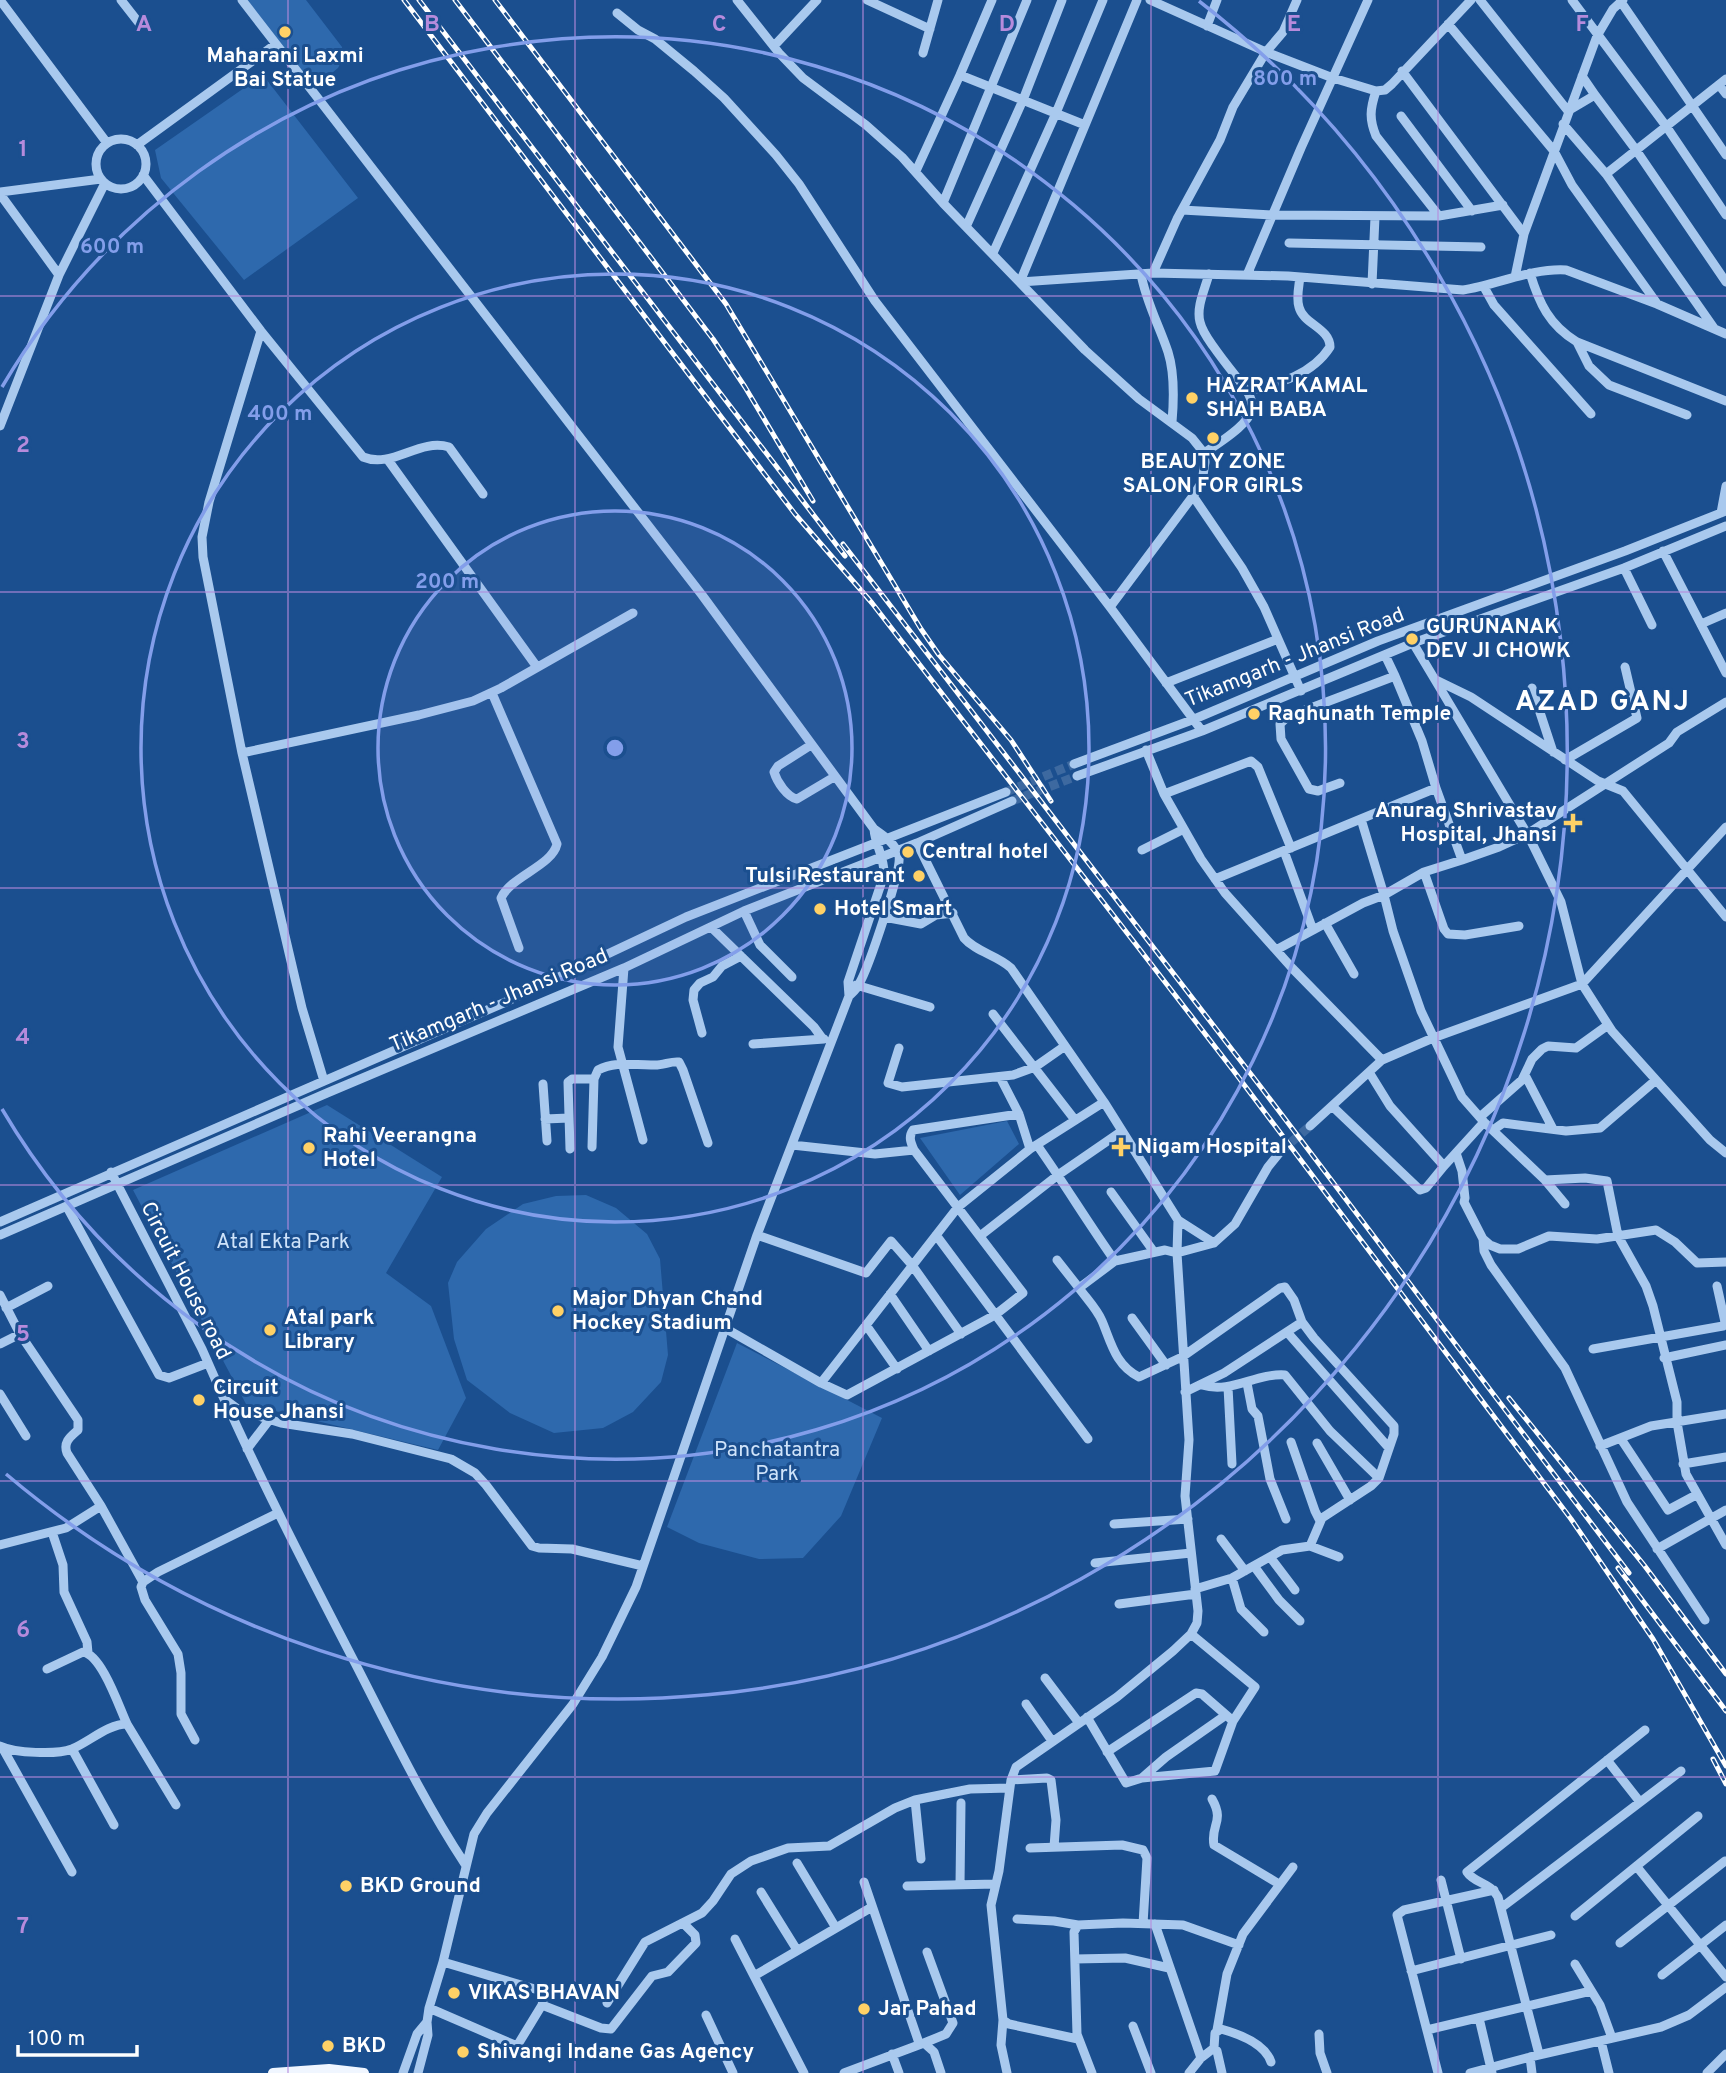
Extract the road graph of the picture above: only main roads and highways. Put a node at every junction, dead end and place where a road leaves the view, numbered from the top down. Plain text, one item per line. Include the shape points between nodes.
1 (272, 2073) edge
2 (364, 2073) edge

1 - 2 main road via 329,2069

